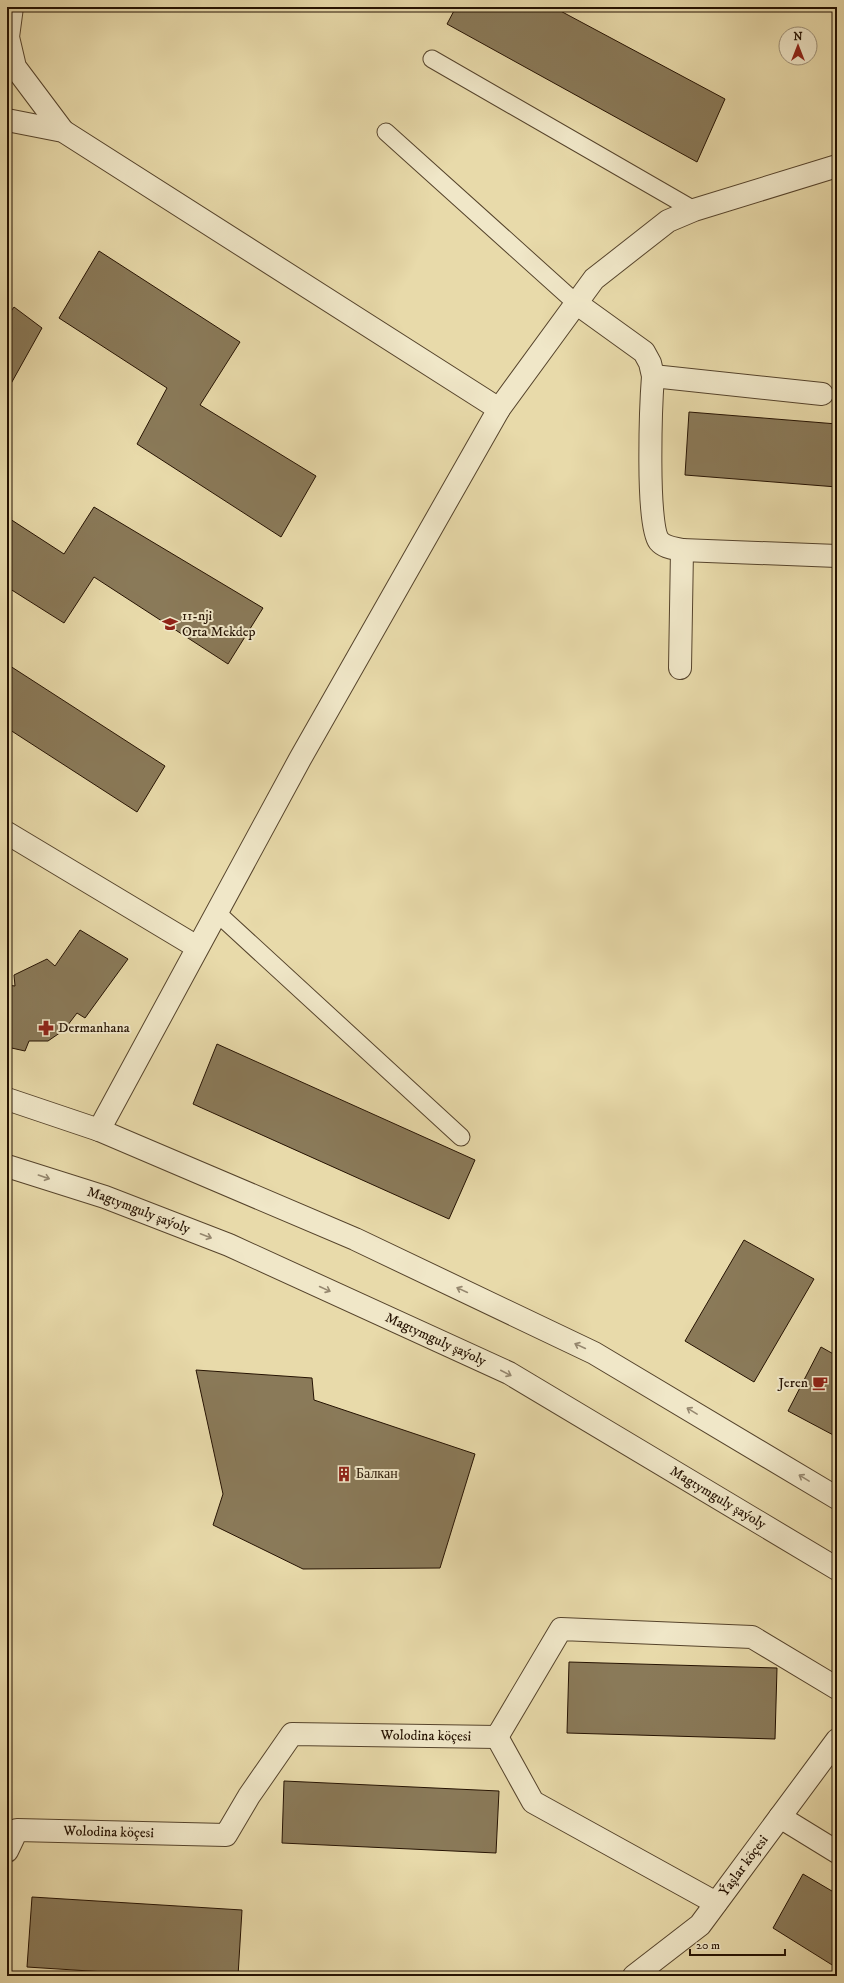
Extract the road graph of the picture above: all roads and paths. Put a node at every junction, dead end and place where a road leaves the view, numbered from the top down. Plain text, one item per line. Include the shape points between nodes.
1 (12, 7) edge
2 (432, 59) dead end
3 (7, 120) edge
4 (63, 131) junction
5 (386, 132) dead end
6 (837, 166) edge
7 (694, 210) junction
8 (576, 303) junction
9 (653, 376) junction
10 (822, 394) dead end
11 (500, 409) junction
12 (682, 550) junction
13 (837, 556) edge
14 (680, 668) dead end
15 (7, 833) edge
16 (216, 912) junction
17 (197, 947) junction
18 (7, 1099) edge
19 (99, 1130) junction
20 (461, 1138) dead end
21 (7, 1166) edge
22 (837, 1498) edge
23 (837, 1569) edge
24 (837, 1688) edge
25 (497, 1737) junction
26 (837, 1740) edge
27 (780, 1818) junction
28 (7, 1851) edge
29 (837, 1852) edge
30 (716, 1903) junction
31 (634, 1976) edge

1 - 4 street via 8,37 15,66
2 - 7 lane
3 - 4 street
4 - 11 street
5 - 8 lane
6 - 7 street
7 - 8 street via 668,220 594,279
8 - 9 street via 644,352
8 - 11 street
9 - 10 street
9 - 12 street via 651,510 655,533 665,546
11 - 16 street via 300,759
12 - 13 street
12 - 14 street
15 - 17 street
16 - 17 street
16 - 20 lane
17 - 19 street
18 - 19 street
22 -> 19 street via 594,1353 355,1239
21 -> 23 street, Magtymguly şaýoly via 105,1197 229,1245 509,1373
24 - 25 street via 752,1637 561,1629
25 - 28 street, Wolodina köçesi via 292,1734 249,1796 226,1835 17,1830
25 - 30 street via 533,1802
26 - 27 street, Ýaşlar köçesi
27 - 29 street
27 - 30 street, Ýaşlar köçesi
30 - 31 street, Ýaşlar köçesi via 700,1925

